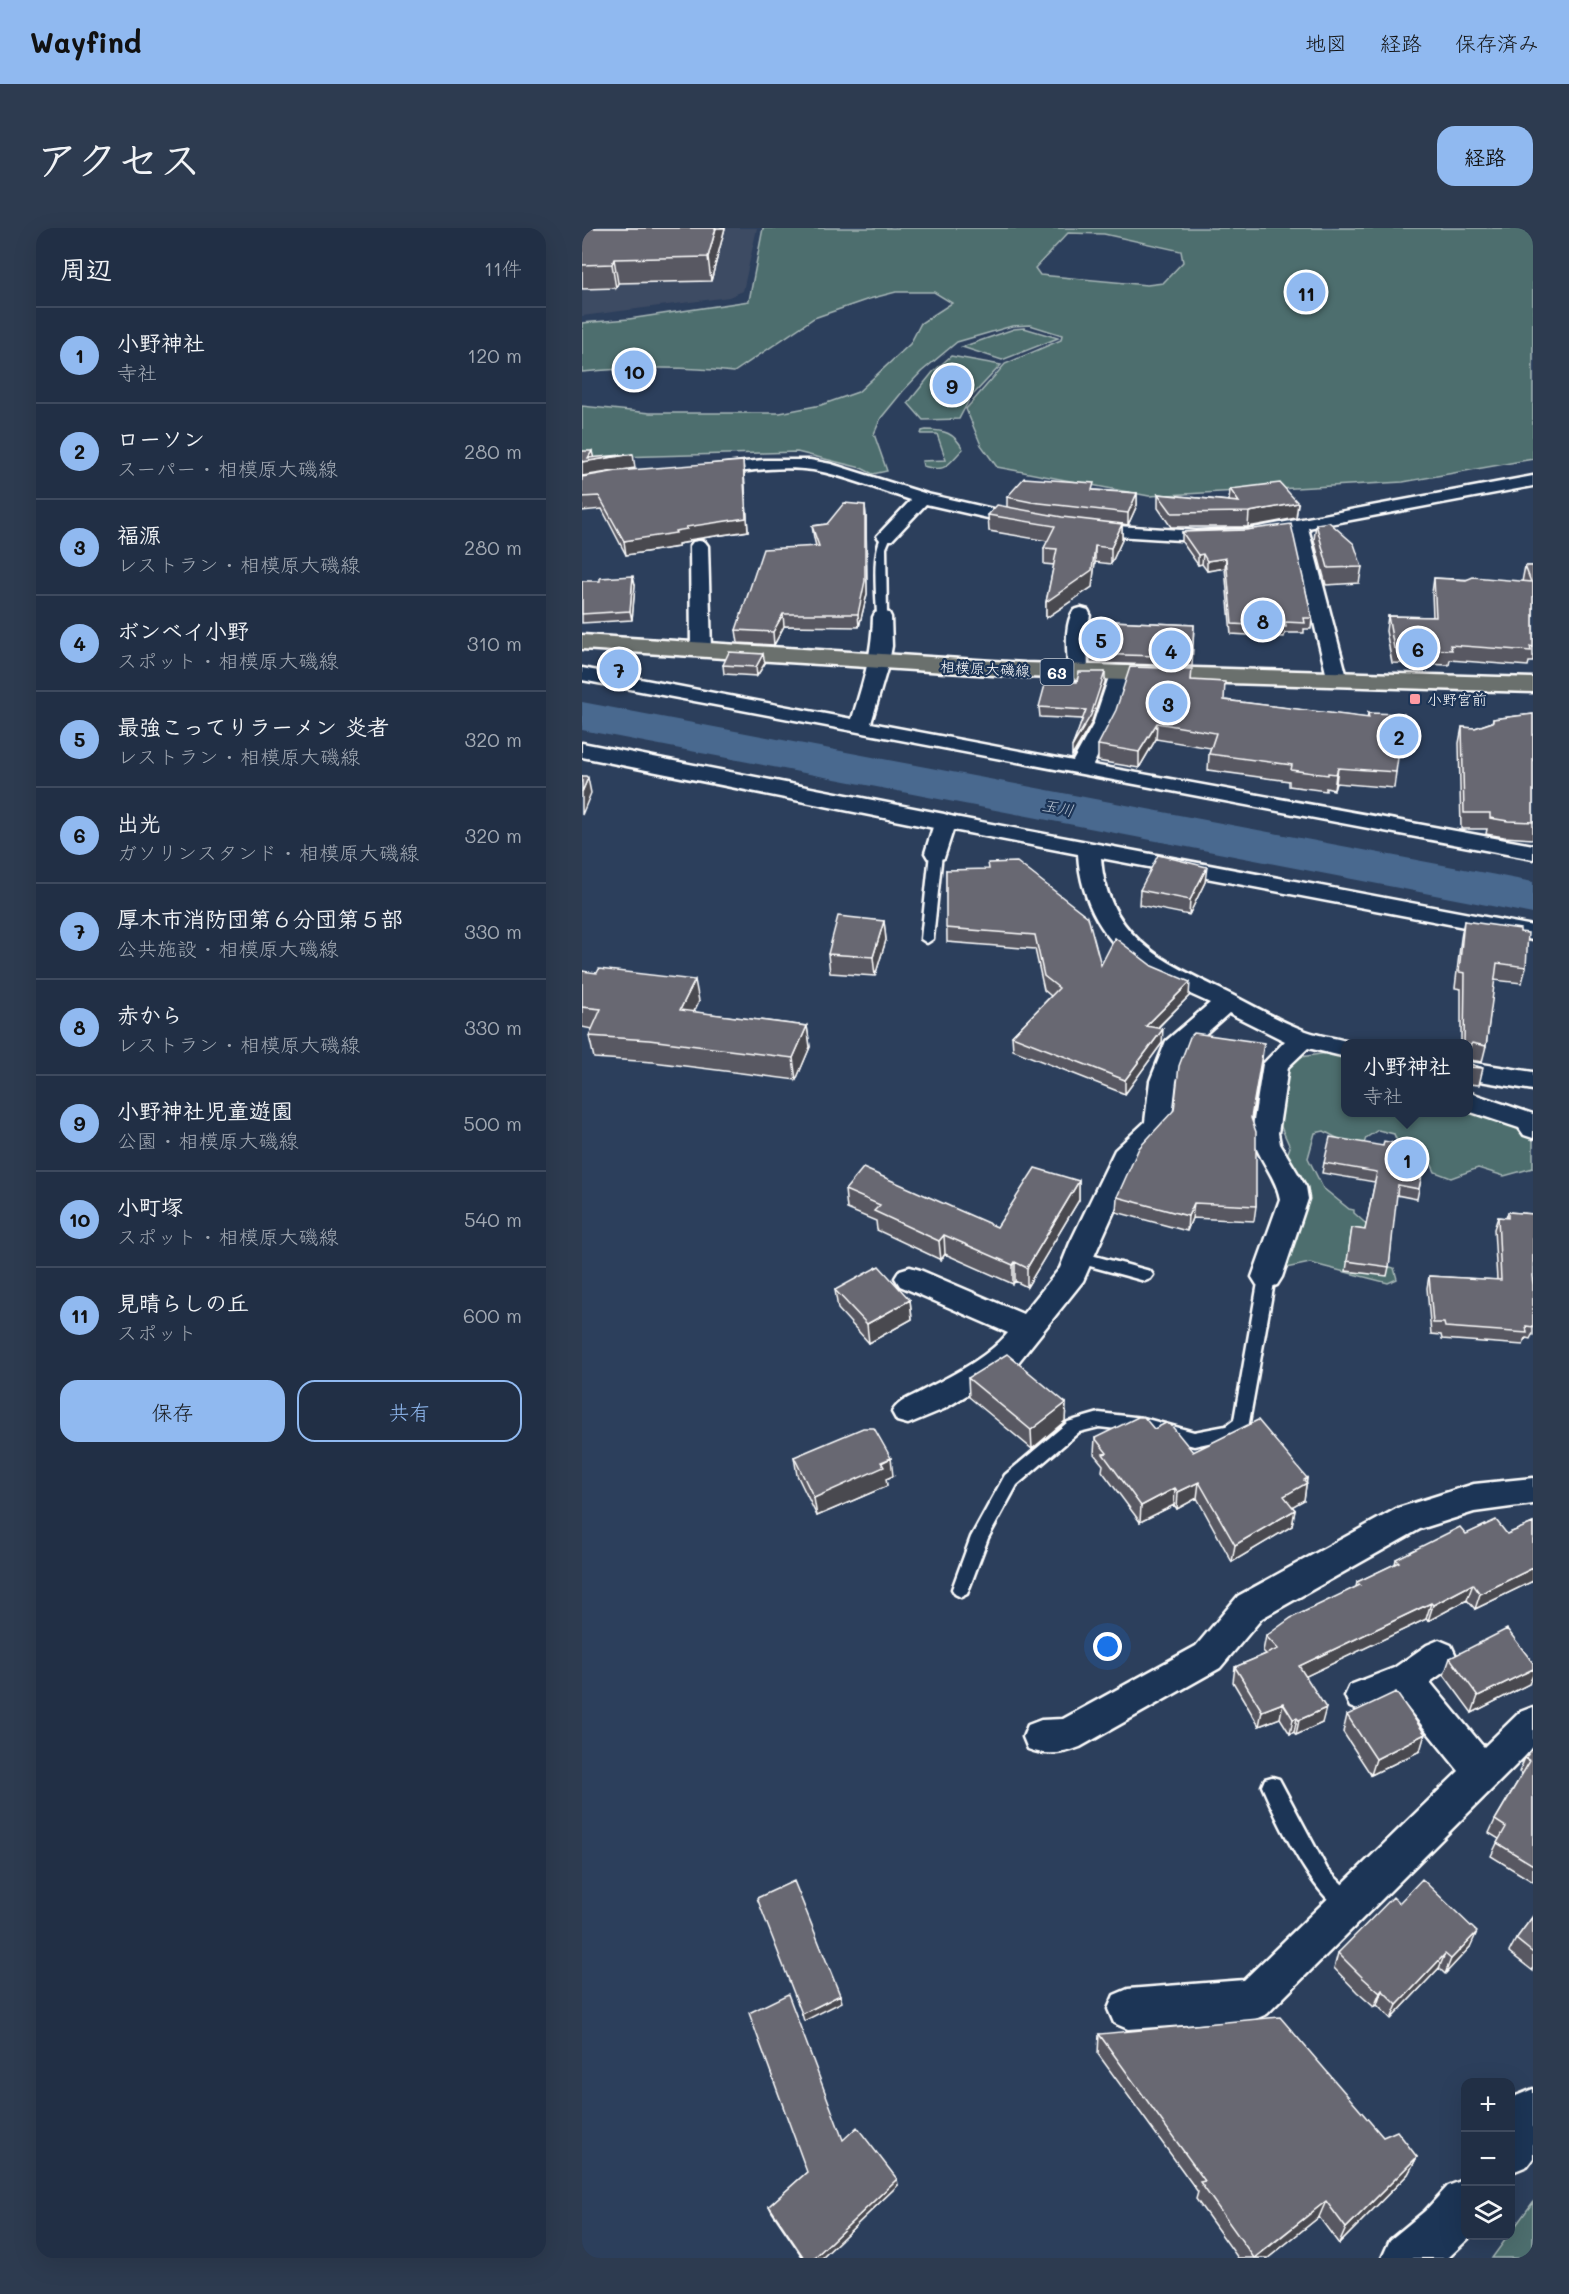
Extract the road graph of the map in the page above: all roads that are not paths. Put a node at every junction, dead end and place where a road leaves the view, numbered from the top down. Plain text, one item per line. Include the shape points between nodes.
1 (686, 472) edge
2 (1533, 481) edge
3 (922, 498) junction
4 (1040, 524) edge
5 (1299, 525) junction
6 (1067, 527) edge
7 (886, 536) joint
8 (699, 546) dead end
9 (1081, 614) dead end
10 (882, 617) joint
11 (582, 642) edge
12 (701, 650) junction
13 (879, 662) junction
14 (1078, 672) junction
15 (582, 674) edge
16 (1120, 674) junction
17 (1338, 681) junction
18 (1533, 685) edge
19 (860, 727) junction
20 (582, 750) edge
21 (1080, 769) junction
22 (944, 822) junction
23 (1089, 848) junction
24 (1533, 852) edge
25 (936, 854) joint
26 (1533, 933) edge
27 (927, 939) dead end
28 (1226, 1003) junction
29 (1303, 1039) junction
30 (1341, 1052) edge
31 (1473, 1071) edge
32 (1533, 1081) edge
33 (1473, 1103) edge
34 (1533, 1129) edge
35 (1080, 1258) junction
36 (1145, 1275) dead end
37 (1267, 1277) joint
38 (910, 1278) dead end
39 (1026, 1328) junction
40 (908, 1412) dead end
41 (1533, 1491) edge
42 (962, 1588) dead end
43 (1439, 1656) dead end
44 (1406, 1679) junction
45 (1362, 1696) dead end
46 (1533, 1724) edge
47 (1041, 1737) dead end
48 (1485, 1772) junction
49 (1272, 1786) dead end
50 (1348, 1904) junction
51 (1128, 2009) dead end
52 (1533, 2113) edge
53 (1515, 2141) edge
54 (1461, 2209) edge
55 (1408, 2258) edge

1 - 3 street via 810,465
2 - 5 street
3 - 4 street
3 - 7 street
5 - 6 street via 1248,534 1196,536
5 - 17 street
7 - 10 lane via 881,548
8 - 12 street
9 - 14 street
10 - 13 street
11 - 12 main road, 相模原大磯線 / 63
12 - 13 main road, 相模原大磯線 / 63
13 - 14 main road, 相模原大磯線 / 63
13 - 19 street
14 - 16 main road, 相模原大磯線 / 63
15 - 19 street
16 - 17 main road, 相模原大磯線 / 63
16 - 21 street via 1103,725
17 - 18 main road, 相模原大磯線 / 63
19 - 21 street
20 - 22 street
21 - 24 street
22 - 23 street
22 - 25 street
23 - 26 street
23 - 28 street via 1089,870 1102,913 1121,939 1153,965
25 - 27 lane
28 - 29 street
28 - 35 street via 1174,1047 1163,1081 1158,1125 1125,1157
29 - 30 street
29 - 37 street via 1276,1064 1265,1133 1294,1199
31 - 32 street
33 - 34 street via 1529,1122
35 - 36 lane
35 - 39 street via 1073,1273
37 - 42 lane via 1242,1423 1230,1432 1194,1439 1143,1425 1098,1420 1074,1427 1011,1480 980,1537
38 - 39 street
39 - 40 street via 1005,1357
41 - 47 street via 1474,1498 1410,1518 1250,1607 1208,1657 1068,1735
43 - 44 street
44 - 45 street
44 - 48 street
46 - 48 street
48 - 50 street
49 - 50 lane via 1320,1876
50 - 51 street via 1253,2000
52 - 53 street
54 - 55 street

